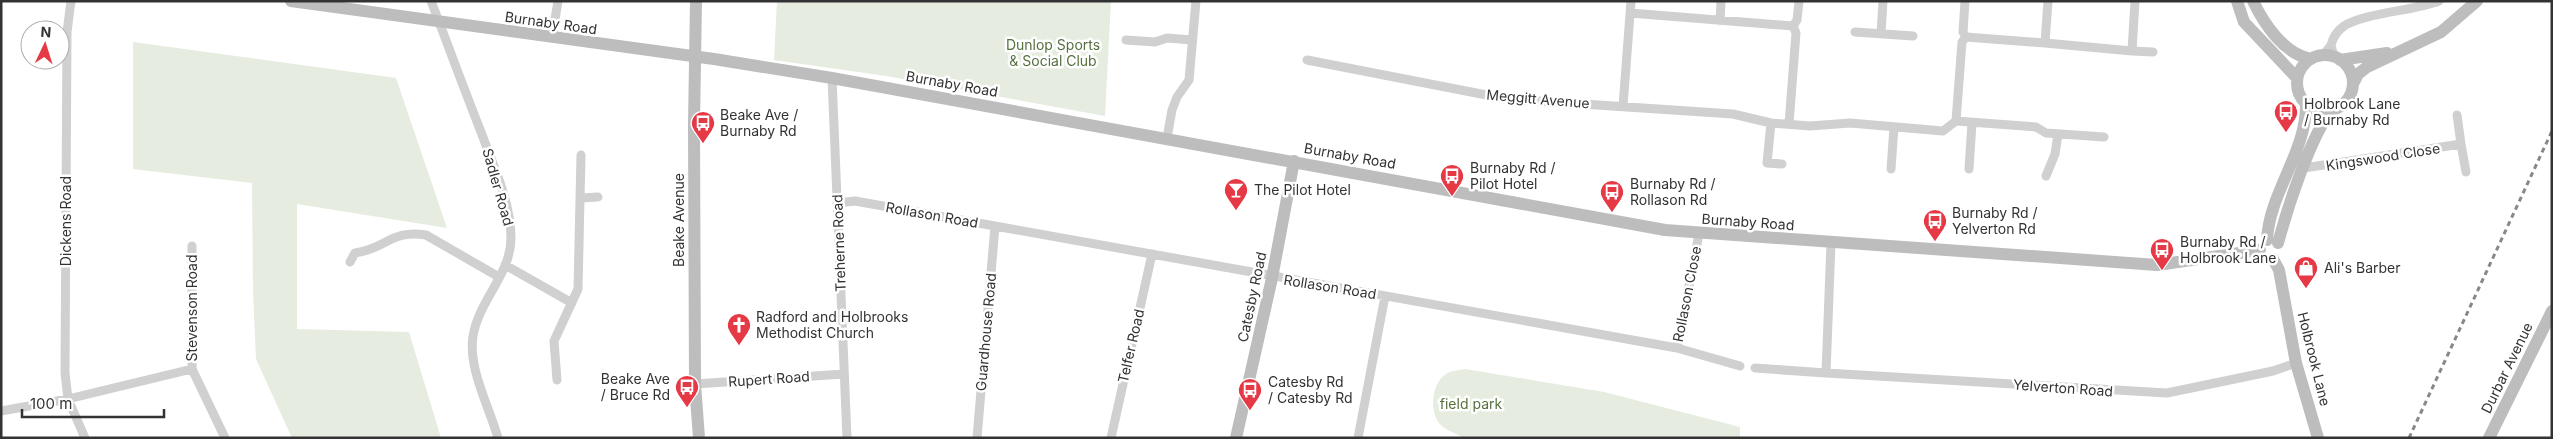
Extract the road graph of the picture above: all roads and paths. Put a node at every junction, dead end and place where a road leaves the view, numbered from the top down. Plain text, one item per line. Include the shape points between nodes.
1 (71, 1) edge
2 (292, 1) edge
3 (431, 1) edge
4 (558, 1) edge
5 (696, 1) edge
6 (1196, 1) edge
7 (1631, 1) edge
8 (1721, 1) edge
9 (1799, 1) edge
10 (1883, 1) edge
11 (1965, 1) edge
12 (2048, 1) edge
13 (2134, 1) edge
14 (2237, 1) edge
15 (2253, 1) edge
16 (2439, 1) edge
17 (2477, 1) edge
18 (1630, 13) junction
19 (1720, 21) junction
20 (439, 22) junction
21 (1793, 26) junction
22 (1855, 32) dead end
23 (1881, 34) junction
24 (1913, 36) dead end
25 (1966, 37) junction
26 (552, 38) junction
27 (1126, 40) dead end
28 (1192, 40) junction
29 (2045, 43) junction
30 (2132, 50) junction
31 (2402, 50) junction
32 (2153, 52) dead end
33 (2328, 55) junction
34 (696, 56) junction
35 (1307, 60) dead end
36 (2296, 77) junction
37 (832, 78) junction
38 (2354, 82) junction
39 (2306, 104) junction
40 (1623, 106) junction
41 (2331, 110) junction
42 (2457, 115) dead end
43 (1956, 121) junction
44 (1972, 122) junction
45 (1771, 123) junction
46 (1789, 124) junction
47 (1894, 127) junction
48 (2058, 134) junction
49 (1166, 138) junction
50 (2104, 138) dead end
51 (2461, 144) junction
52 (582, 155) dead end
53 (1294, 161) junction
54 (1782, 164) dead end
55 (2304, 168) junction
56 (1891, 169) dead end
57 (1968, 170) dead end
58 (2466, 172) dead end
59 (2046, 176) dead end
60 (598, 197) dead end
61 (581, 198) junction
62 (837, 204) junction
63 (995, 226) junction
64 (1699, 234) junction
65 (1831, 243) junction
66 (2268, 244) junction
67 (192, 246) dead end
68 (1152, 254) junction
69 (350, 262) dead end
70 (505, 265) junction
71 (499, 277) junction
72 (1272, 278) junction
73 (1385, 296) junction
74 (572, 303) junction
75 (2552, 311) edge
76 (1676, 348) junction
77 (2296, 363) junction
78 (1740, 366) dead end
79 (1755, 368) dead end
80 (192, 369) junction
81 (1826, 372) junction
82 (844, 374) junction
83 (557, 380) dead end
84 (695, 384) junction
85 (68, 399) junction
86 (1, 411) edge
87 (85, 438) edge
88 (225, 438) edge
89 (498, 438) edge
90 (699, 438) edge
91 (847, 438) edge
92 (977, 438) edge
93 (1111, 438) edge
94 (1236, 438) edge
95 (1358, 438) edge
96 (2318, 438) edge
97 (2489, 438) edge

1 - 85 street, Dickens Road via 67,41 65,353
2 - 20 street, Burnaby Road
3 - 20 street, Sadler Road
4 - 26 street
5 - 34 street, Beake Avenue
6 - 28 street
7 - 18 street
8 - 19 street
9 - 21 street
10 - 23 street
11 - 25 street via 1963,32
12 - 29 street
13 - 30 street
14 - 36 street via 2244,22
15 - 33 street via 2271,32 2300,56
16 - 33 street via 2354,22 2336,33
17 - 31 street via 2441,32
18 - 19 street
18 - 40 street
19 - 21 street
20 - 26 street, Burnaby Road
20 - 70 street, Sadler Road via 505,203 511,239
21 - 46 street via 1796,33
22 - 23 street
23 - 24 street
25 - 29 street
25 - 43 street via 1962,42
26 - 34 street, Burnaby Road
27 - 28 street
28 - 49 street via 1189,80 1177,97
29 - 30 street
30 - 32 street
31 - 33 street
31 - 38 street via 2367,67
33 - 36 street via 2304,63
33 - 38 street via 2349,69
34 - 37 street, Burnaby Road
34 - 84 street, Beake Avenue
35 - 40 street, Meggitt Avenue via 1507,99
36 - 39 street via 2297,92
37 - 49 street, Burnaby Road
37 - 62 street, Treherne Road
38 - 41 street via 2346,102
39 - 41 street via 2319,111
39 - 66 street via 2304,124 2270,220
40 - 45 street, Meggitt Avenue via 1733,114
41 - 55 street
42 - 51 street
43 - 44 street
43 - 47 street, Meggitt Avenue via 1943,131
44 - 48 street via 2036,127 2046,133
44 - 57 street
45 - 46 street, Meggitt Avenue
45 - 54 street via 1767,164
46 - 47 street, Meggitt Avenue via 1850,123
47 - 56 street
48 - 50 street
48 - 59 street via 2055,154
49 - 53 street, Burnaby Road
51 - 55 street, Kingswood Close
51 - 58 street
52 - 61 street
53 - 64 street, Burnaby Road
53 - 72 street, Catesby Road
55 - 66 street
60 - 61 street
61 - 74 street via 578,289
62 - 63 street, Rollason Road via 855,201
62 - 82 street, Treherne Road
63 - 68 street, Rollason Road
63 - 92 street, Guardhouse Road
64 - 65 street, Burnaby Road
64 - 76 street, Rollason Close
65 - 66 street, Burnaby Road via 2157,265
65 - 81 street
66 - 77 street, Holbrook Lane via 2279,254 2273,259 2279,270
67 - 80 street, Stevenson Road
68 - 72 street, Rollason Road
68 - 93 street, Telfer Road
69 - 71 street via 351,252 368,251 400,234 426,235
70 - 71 street, Sadler Road
70 - 74 street
71 - 89 street, Sadler Road via 480,312 472,343 475,364
72 - 73 street, Rollason Road
72 - 94 street, Catesby Road
73 - 76 street, Rollason Road
73 - 95 street
74 - 83 street via 554,341
75 - 97 street, Durbar Avenue
76 - 78 street, Rollason Close
77 - 81 street, Yelverton Road via 2274,371 2167,393
77 - 96 street, Holbrook Lane
79 - 81 street, Yelverton Road
80 - 85 street, Stevenson Road
80 - 88 street, Stevenson Road
82 - 84 street, Rupert Road
82 - 91 street, Treherne Road
84 - 90 street, Beake Avenue
85 - 86 street, Stevenson Road
85 - 87 street, Dickens Road

